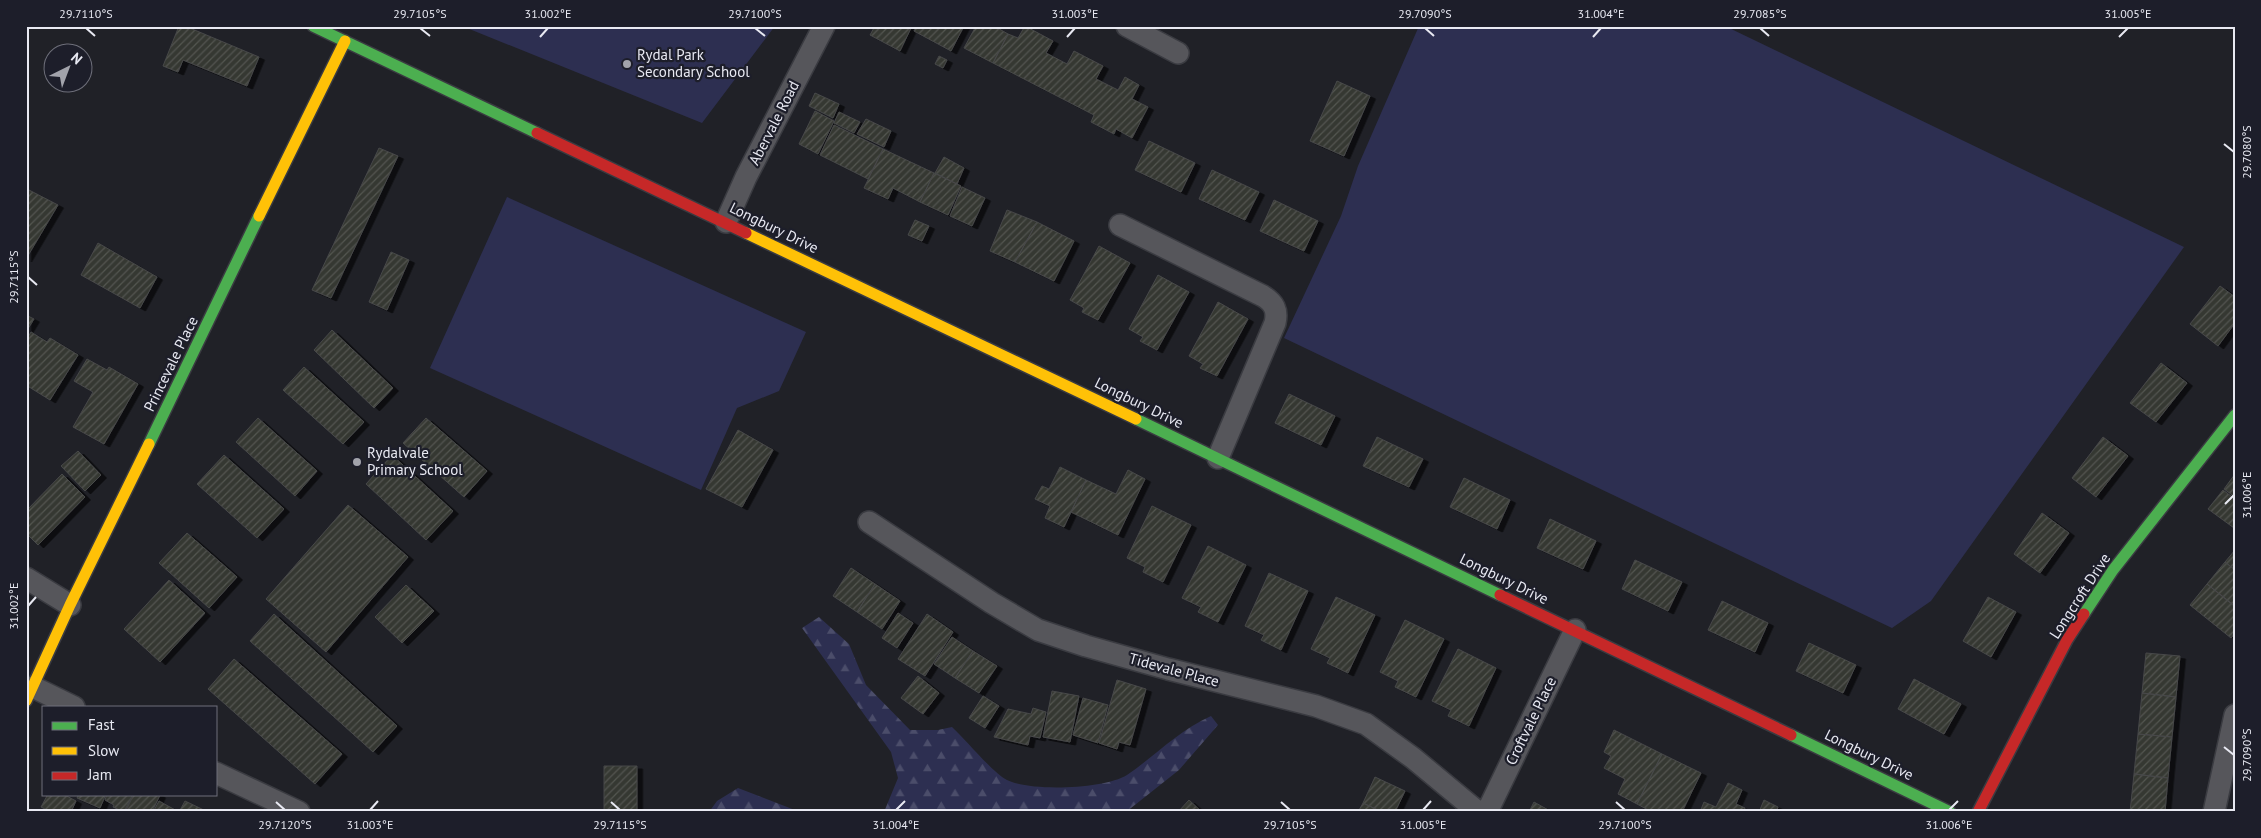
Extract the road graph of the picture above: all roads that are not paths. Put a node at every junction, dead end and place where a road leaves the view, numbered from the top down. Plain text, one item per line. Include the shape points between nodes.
1 (313, 26) edge
2 (824, 26) edge
3 (1127, 26) edge
4 (345, 41) junction
5 (1178, 53) dead end
6 (726, 222) junction
7 (1120, 224) dead end
8 (2235, 415) edge
9 (1218, 458) junction
10 (869, 522) dead end
11 (26, 578) edge
12 (70, 605) junction
13 (1575, 630) junction
14 (30, 694) edge
15 (71, 706) edge
16 (2235, 715) edge
17 (218, 774) edge
18 (299, 812) edge
19 (1478, 812) edge
20 (1487, 812) edge
21 (1950, 812) edge
22 (1978, 812) edge
23 (2214, 812) edge

1 - 4 street, Longbury Drive
2 - 6 street, Abervale Road
3 - 5 street
4 - 6 street, Longbury Drive
4 - 12 street, Princevale Place
6 - 9 street, Longbury Drive
7 - 9 street via 1263,296 1272,302 1277,313 1276,323
8 - 22 street, Longcroft Drive via 2113,570 2067,640
9 - 13 street, Longbury Drive
10 - 19 street, Tidevale Place via 1038,630 1150,664 1316,706 1366,724 1414,758
11 - 12 street
12 - 14 street, Princevale Place
13 - 20 street, Croftvale Place
13 - 21 street, Longbury Drive
14 - 15 street
16 - 23 street
17 - 18 street

